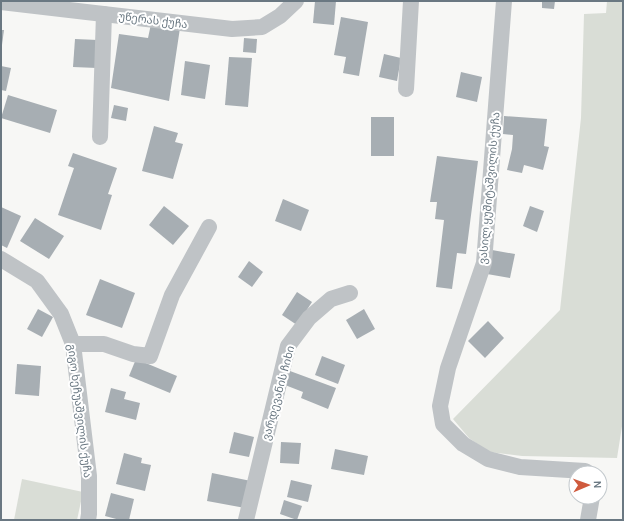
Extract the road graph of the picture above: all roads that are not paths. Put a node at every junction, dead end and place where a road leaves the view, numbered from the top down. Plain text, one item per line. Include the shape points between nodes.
1 (296, 1) edge
2 (411, 1) edge
3 (504, 1) edge
4 (1, 2) edge
5 (104, 14) junction
6 (406, 89) dead end
7 (100, 137) dead end
8 (209, 227) dead end
9 (1, 259) edge
10 (350, 294) dead end
11 (72, 344) junction
12 (568, 469) edge
13 (591, 505) edge
14 (88, 520) edge
15 (246, 520) edge
16 (588, 520) edge

1 - 5 street, უწერას ქუჩა via 280,16 262,27 232,29
2 - 6 street
3 - 12 street, ვასილ ყუშიტაშვილის ქუჩა via 484,263 448,368 440,406 443,424 463,444 488,459 520,467
4 - 5 street, უწერას ქუჩა
5 - 7 street
8 - 11 street via 172,296 150,356 133,354 104,344
9 - 11 street, გიგო ხეჩუაშვილის ქუჩა via 37,281 61,314
10 - 15 street, ვარდევანის ჩიხი via 332,300 309,318 288,346
11 - 14 street, გიგო ხეჩუაშვილის ქუჩა via 89,476
13 - 16 street

